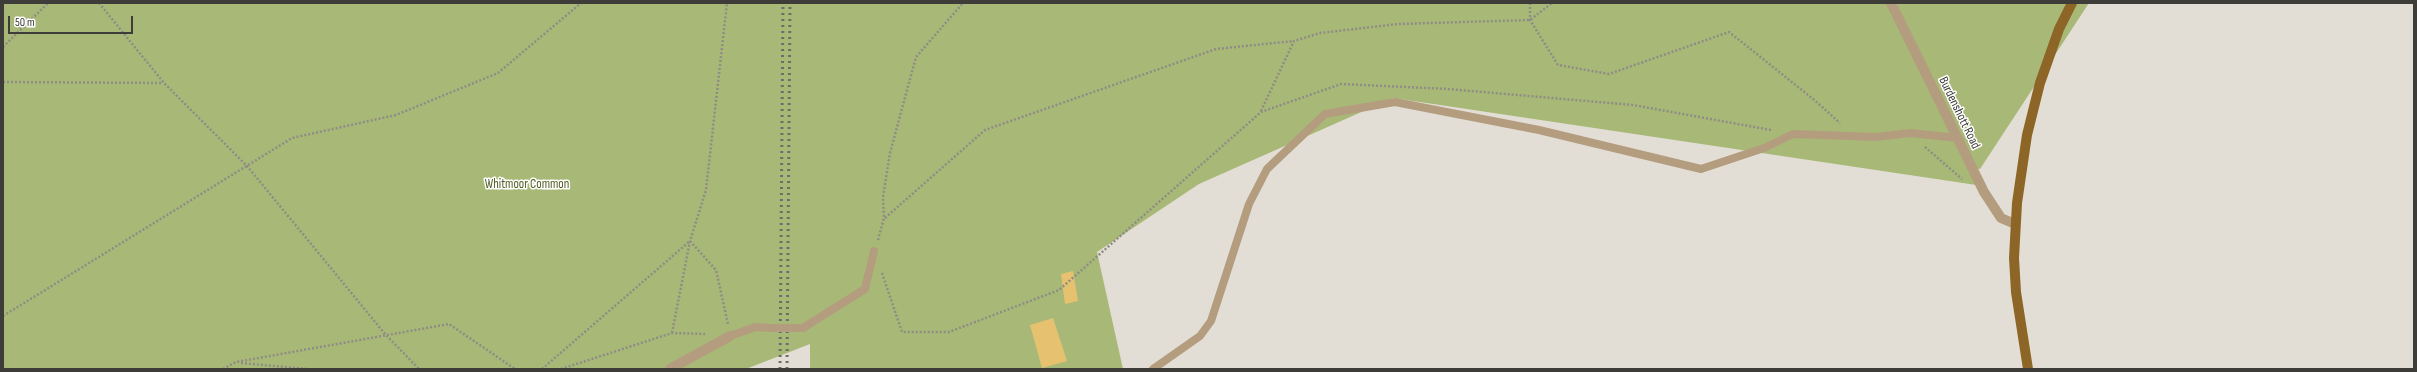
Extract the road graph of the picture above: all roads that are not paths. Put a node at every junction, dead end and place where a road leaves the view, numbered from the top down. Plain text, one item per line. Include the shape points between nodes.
1 (1891, 3) edge
2 (2072, 3) edge
3 (1957, 138) junction
4 (2015, 224) junction
5 (874, 251) road end
6 (730, 336) joint
7 (670, 369) edge
8 (1153, 369) edge
9 (2028, 369) edge

1 - 3 street, Burdenshott Road
2 - 4 main road via 2059,29 2040,82 2026,143
3 - 4 street, Burdenshott Road via 1992,206 2001,218
3 - 8 lane via 1910,133 1876,137 1793,134 1764,148 1701,169 1540,130 1395,102 1325,114 1267,169 1249,204 1211,321 1200,336
4 - 9 main road via 2016,292
5 - 6 lane, bridge via 865,288 803,328 755,327
6 - 7 street

